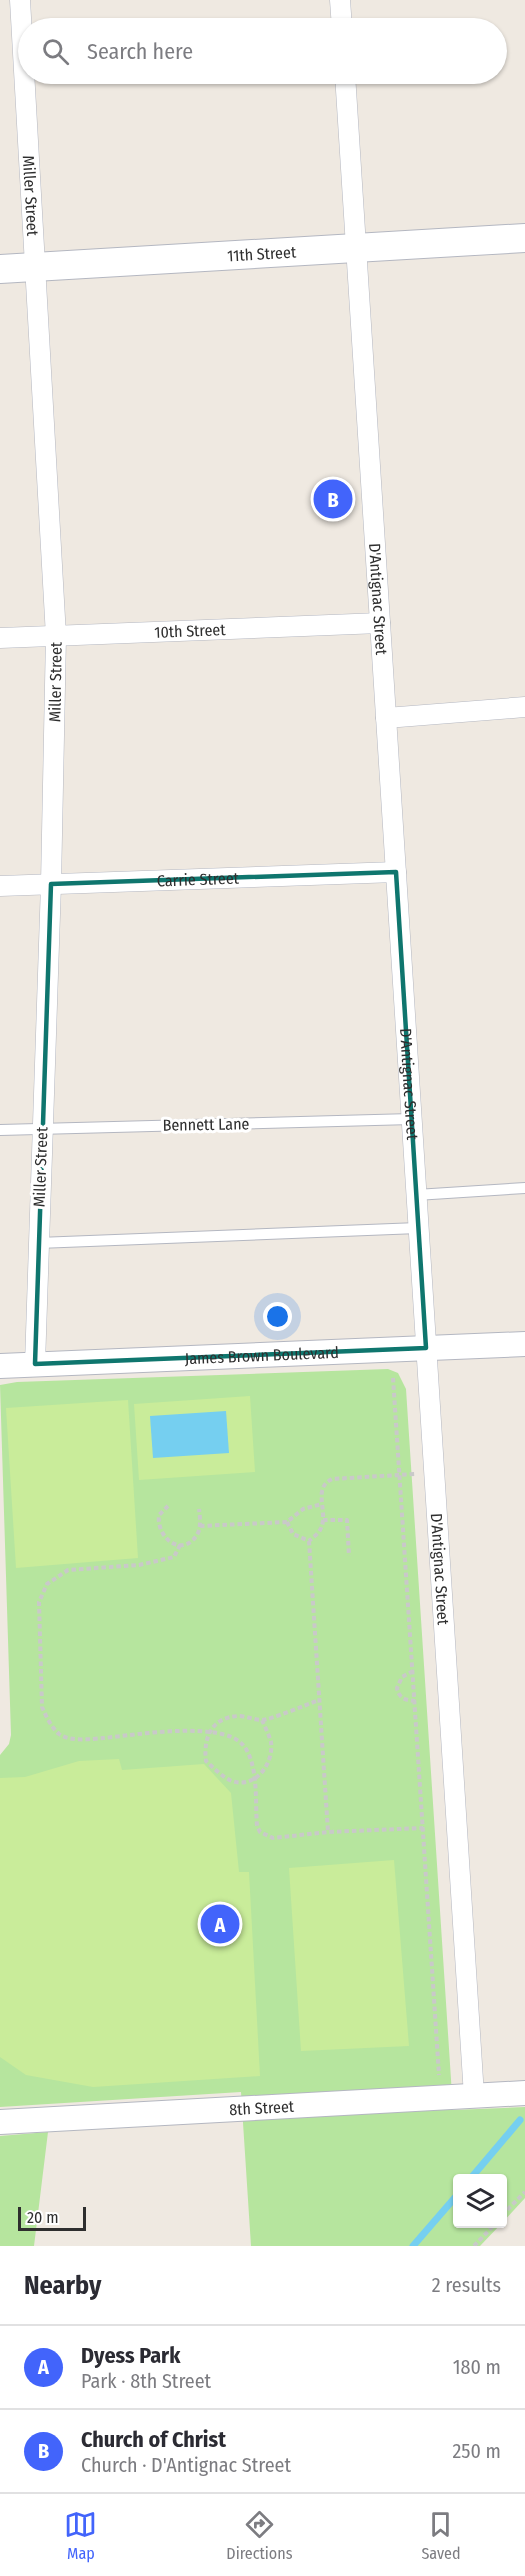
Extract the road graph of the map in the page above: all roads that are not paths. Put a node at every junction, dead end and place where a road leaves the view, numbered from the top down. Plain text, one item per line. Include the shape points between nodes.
1 (20, 0) edge
2 (340, 0) edge
3 (21, 18) edge
4 (341, 18) edge
5 (25, 84) edge
6 (346, 84) edge
7 (525, 238) edge
8 (356, 248) junction
9 (35, 267) junction
10 (0, 269) edge
11 (380, 623) junction
12 (56, 636) junction
13 (0, 638) edge
14 (525, 707) edge
15 (386, 718) junction
16 (396, 872) junction
17 (51, 884) junction
18 (0, 886) edge
19 (412, 1119) junction
20 (41, 1128) junction
21 (0, 1130) edge
22 (525, 1188) edge
23 (416, 1195) junction
24 (418, 1228) junction
25 (38, 1243) junction
26 (525, 1344) edge
27 (426, 1348) junction
28 (35, 1364) junction
29 (0, 1366) edge
30 (525, 2093) edge
31 (485, 2095) junction
32 (0, 2122) edge

1 - 3 street, Miller Street
2 - 4 street
5 - 9 street, Miller Street
6 - 8 street, D'Antignac Street
7 - 8 main road, 11th Street
8 - 9 main road, 11th Street
8 - 11 street, D'Antignac Street
9 - 10 main road, 11th Street
9 - 12 street, Miller Street
11 - 12 street, 10th Street
11 - 15 street, D'Antignac Street
12 - 13 street, 10th Street
12 - 17 street, Miller Street
14 - 15 street
15 - 16 street, D'Antignac Street
16 - 17 street, Carrie Street
16 - 19 street, D'Antignac Street
17 - 18 street, Carrie Street
17 - 20 street, Miller Street
19 - 20 lane, Bennett Lane
19 - 23 street, D'Antignac Street
20 - 21 lane, Bennett Lane
20 - 25 street, Miller Street
22 - 23 lane
23 - 24 street, D'Antignac Street
24 - 25 lane
24 - 27 street, D'Antignac Street
25 - 28 street, Miller Street
26 - 27 street, James Brown Boulevard
27 - 28 street, James Brown Boulevard
27 - 31 street, D'Antignac Street
28 - 29 street, James Brown Boulevard
30 - 31 street, 8th Street
31 - 32 street, 8th Street

